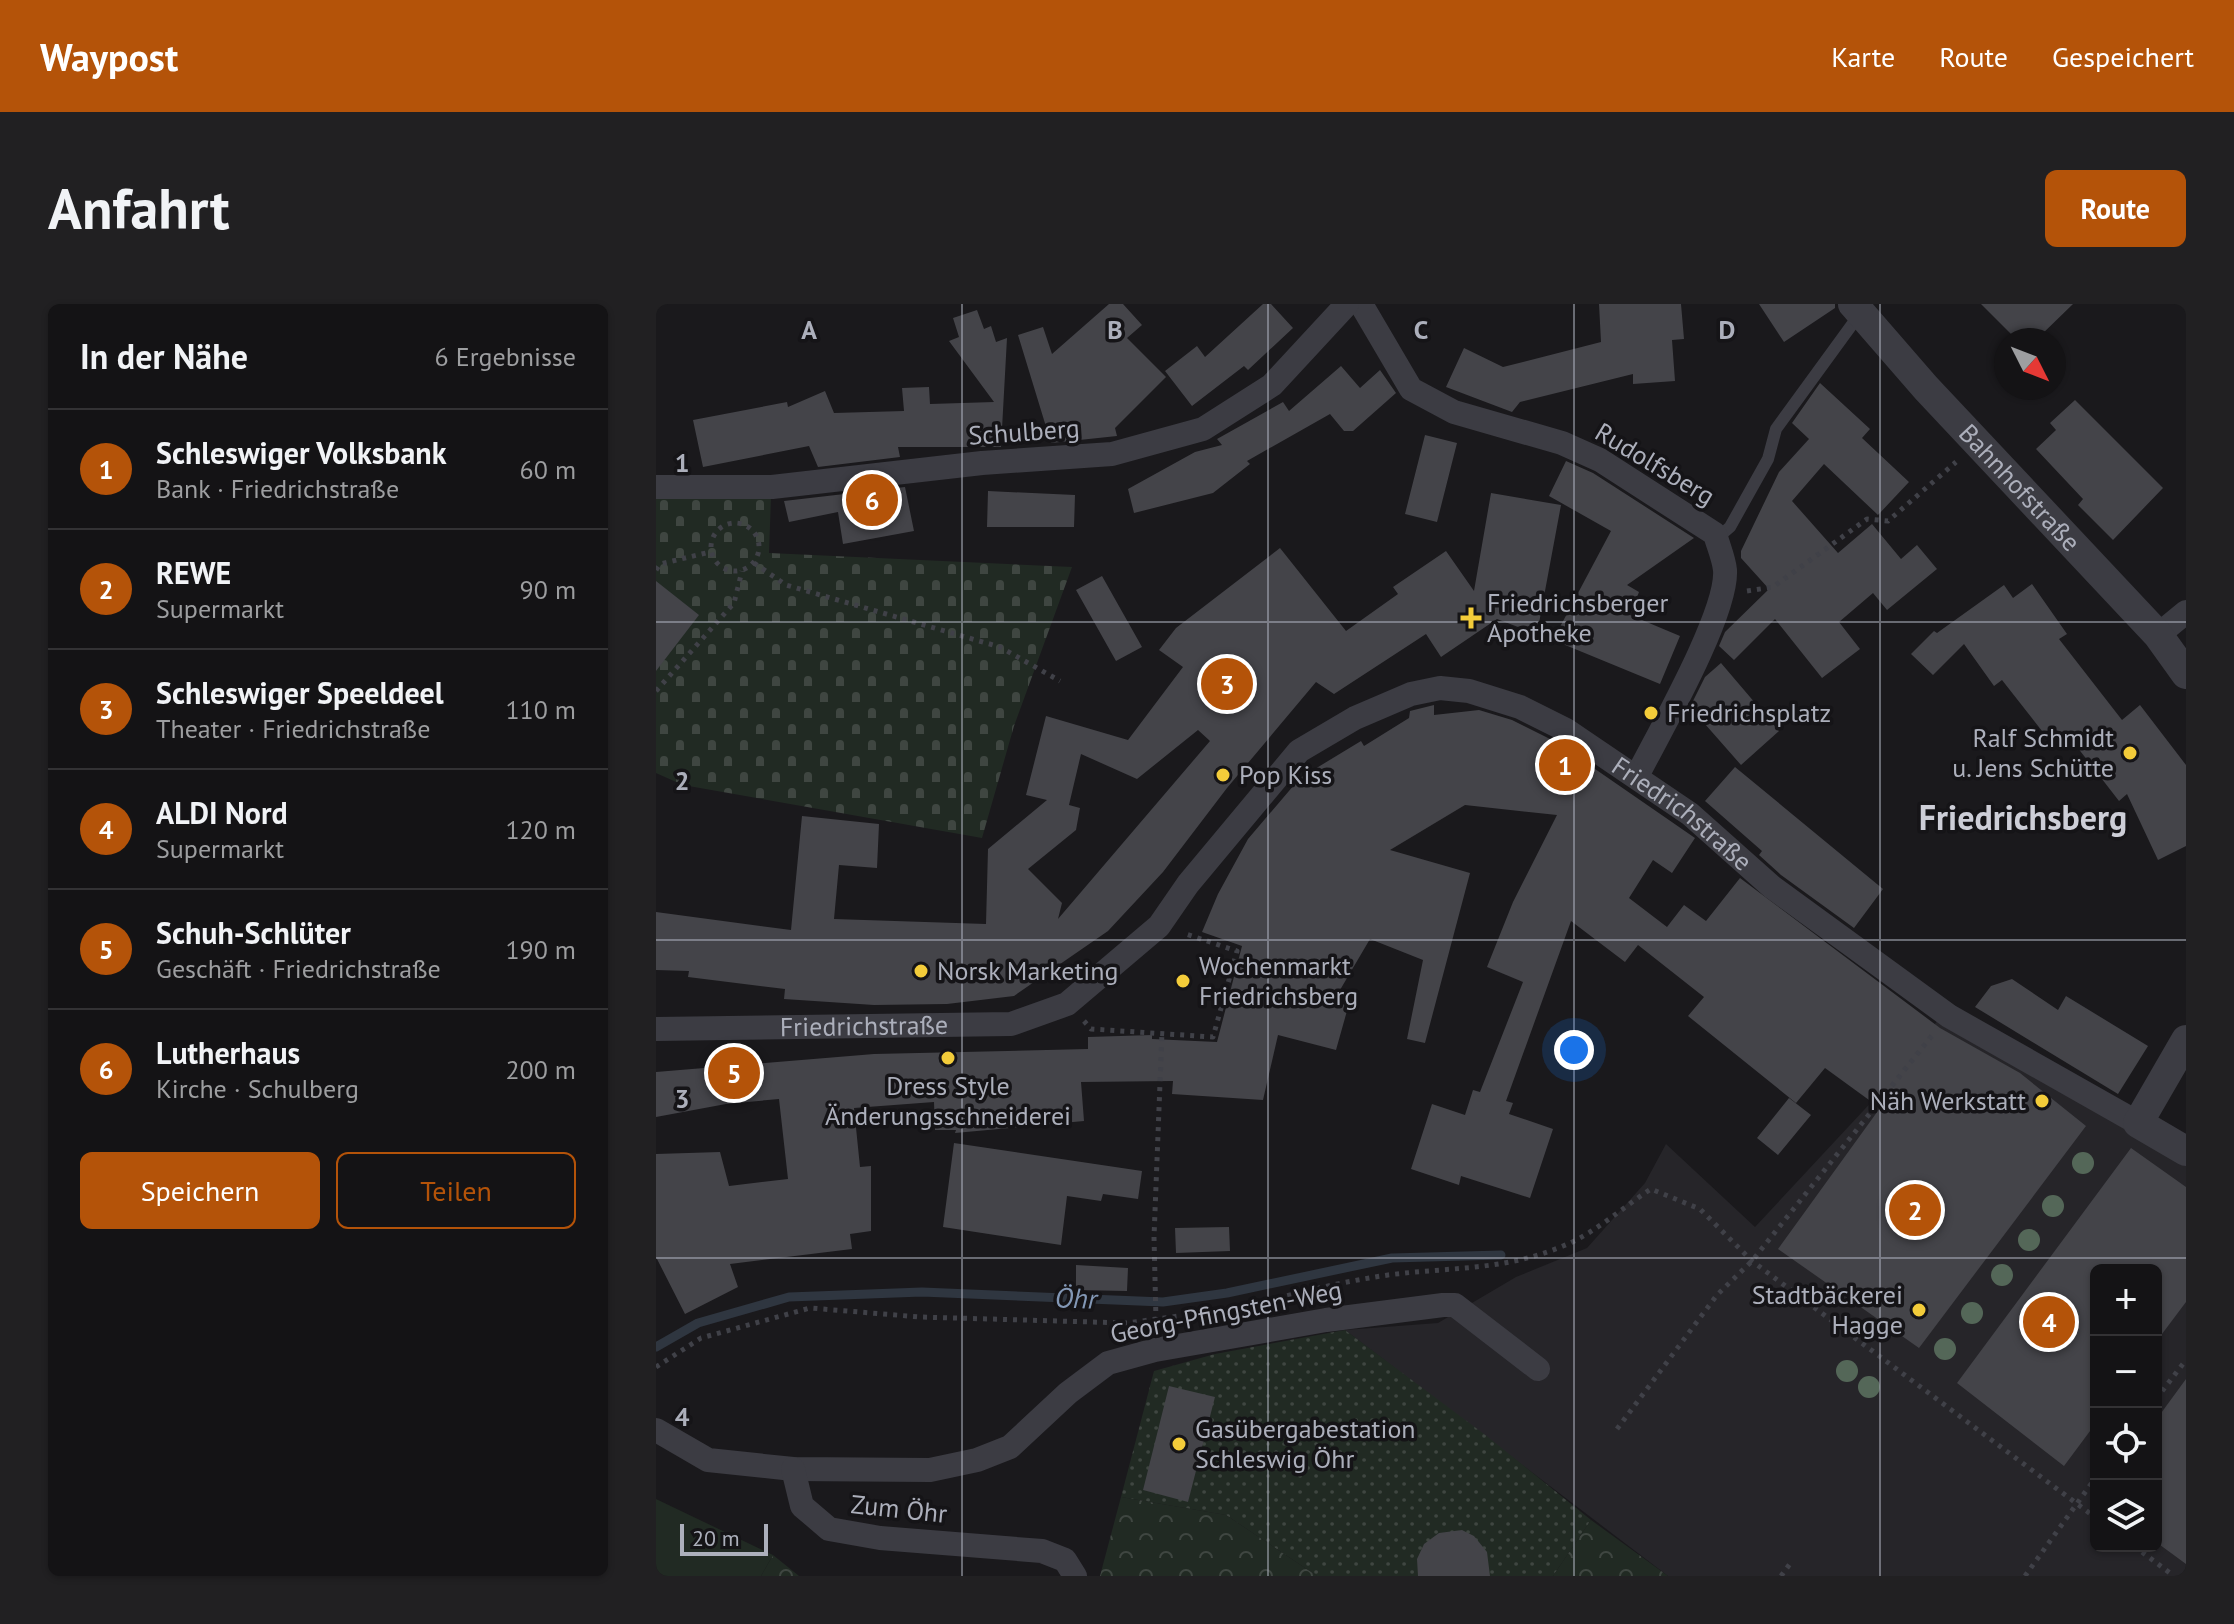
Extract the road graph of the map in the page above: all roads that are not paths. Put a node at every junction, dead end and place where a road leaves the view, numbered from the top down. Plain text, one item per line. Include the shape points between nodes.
1 (1347, 304) edge
2 (1361, 304) edge
3 (1856, 309) edge
4 (656, 487) edge
5 (1716, 539) junction
6 (2186, 612) edge
7 (2158, 635) junction
8 (2186, 674) edge
9 (1637, 776) junction
10 (656, 1029) edge
11 (2186, 1040) edge
12 (2138, 1123) junction
13 (2186, 1151) edge
14 (1538, 1369) dead end
15 (656, 1430) edge
16 (793, 1469) junction
17 (1075, 1576) edge

1 - 4 street, Schulberg via 1272,385 1203,429 1112,454 967,464 772,487
2 - 5 street, Rudolfsberg via 1411,389 1454,412 1562,443 1600,460 1678,507
3 - 5 lane via 1776,429 1768,459 1730,527
3 - 7 street, Bahnhofstraße
5 - 9 street, Rudolfsberg via 1725,569 1722,595
6 - 7 street
7 - 8 street, Bahnhofstraße
9 - 10 street, Friedrichstraße via 1520,707 1469,691 1440,688 1411,694 1355,718 1299,751 1159,926 1067,1004 1011,1024
9 - 12 street, Friedrichstraße via 1690,814 1772,887 1949,1016
11 - 12 street
12 - 13 street, Friedrichstraße
14 - 16 street, Georg-Pfingsten-Weg via 1455,1305 1393,1308 1108,1363 1010,1447 977,1460 930,1470
15 - 16 street via 708,1460
16 - 17 street, Zum Öhr via 802,1506 829,1529 1042,1551 1065,1560

